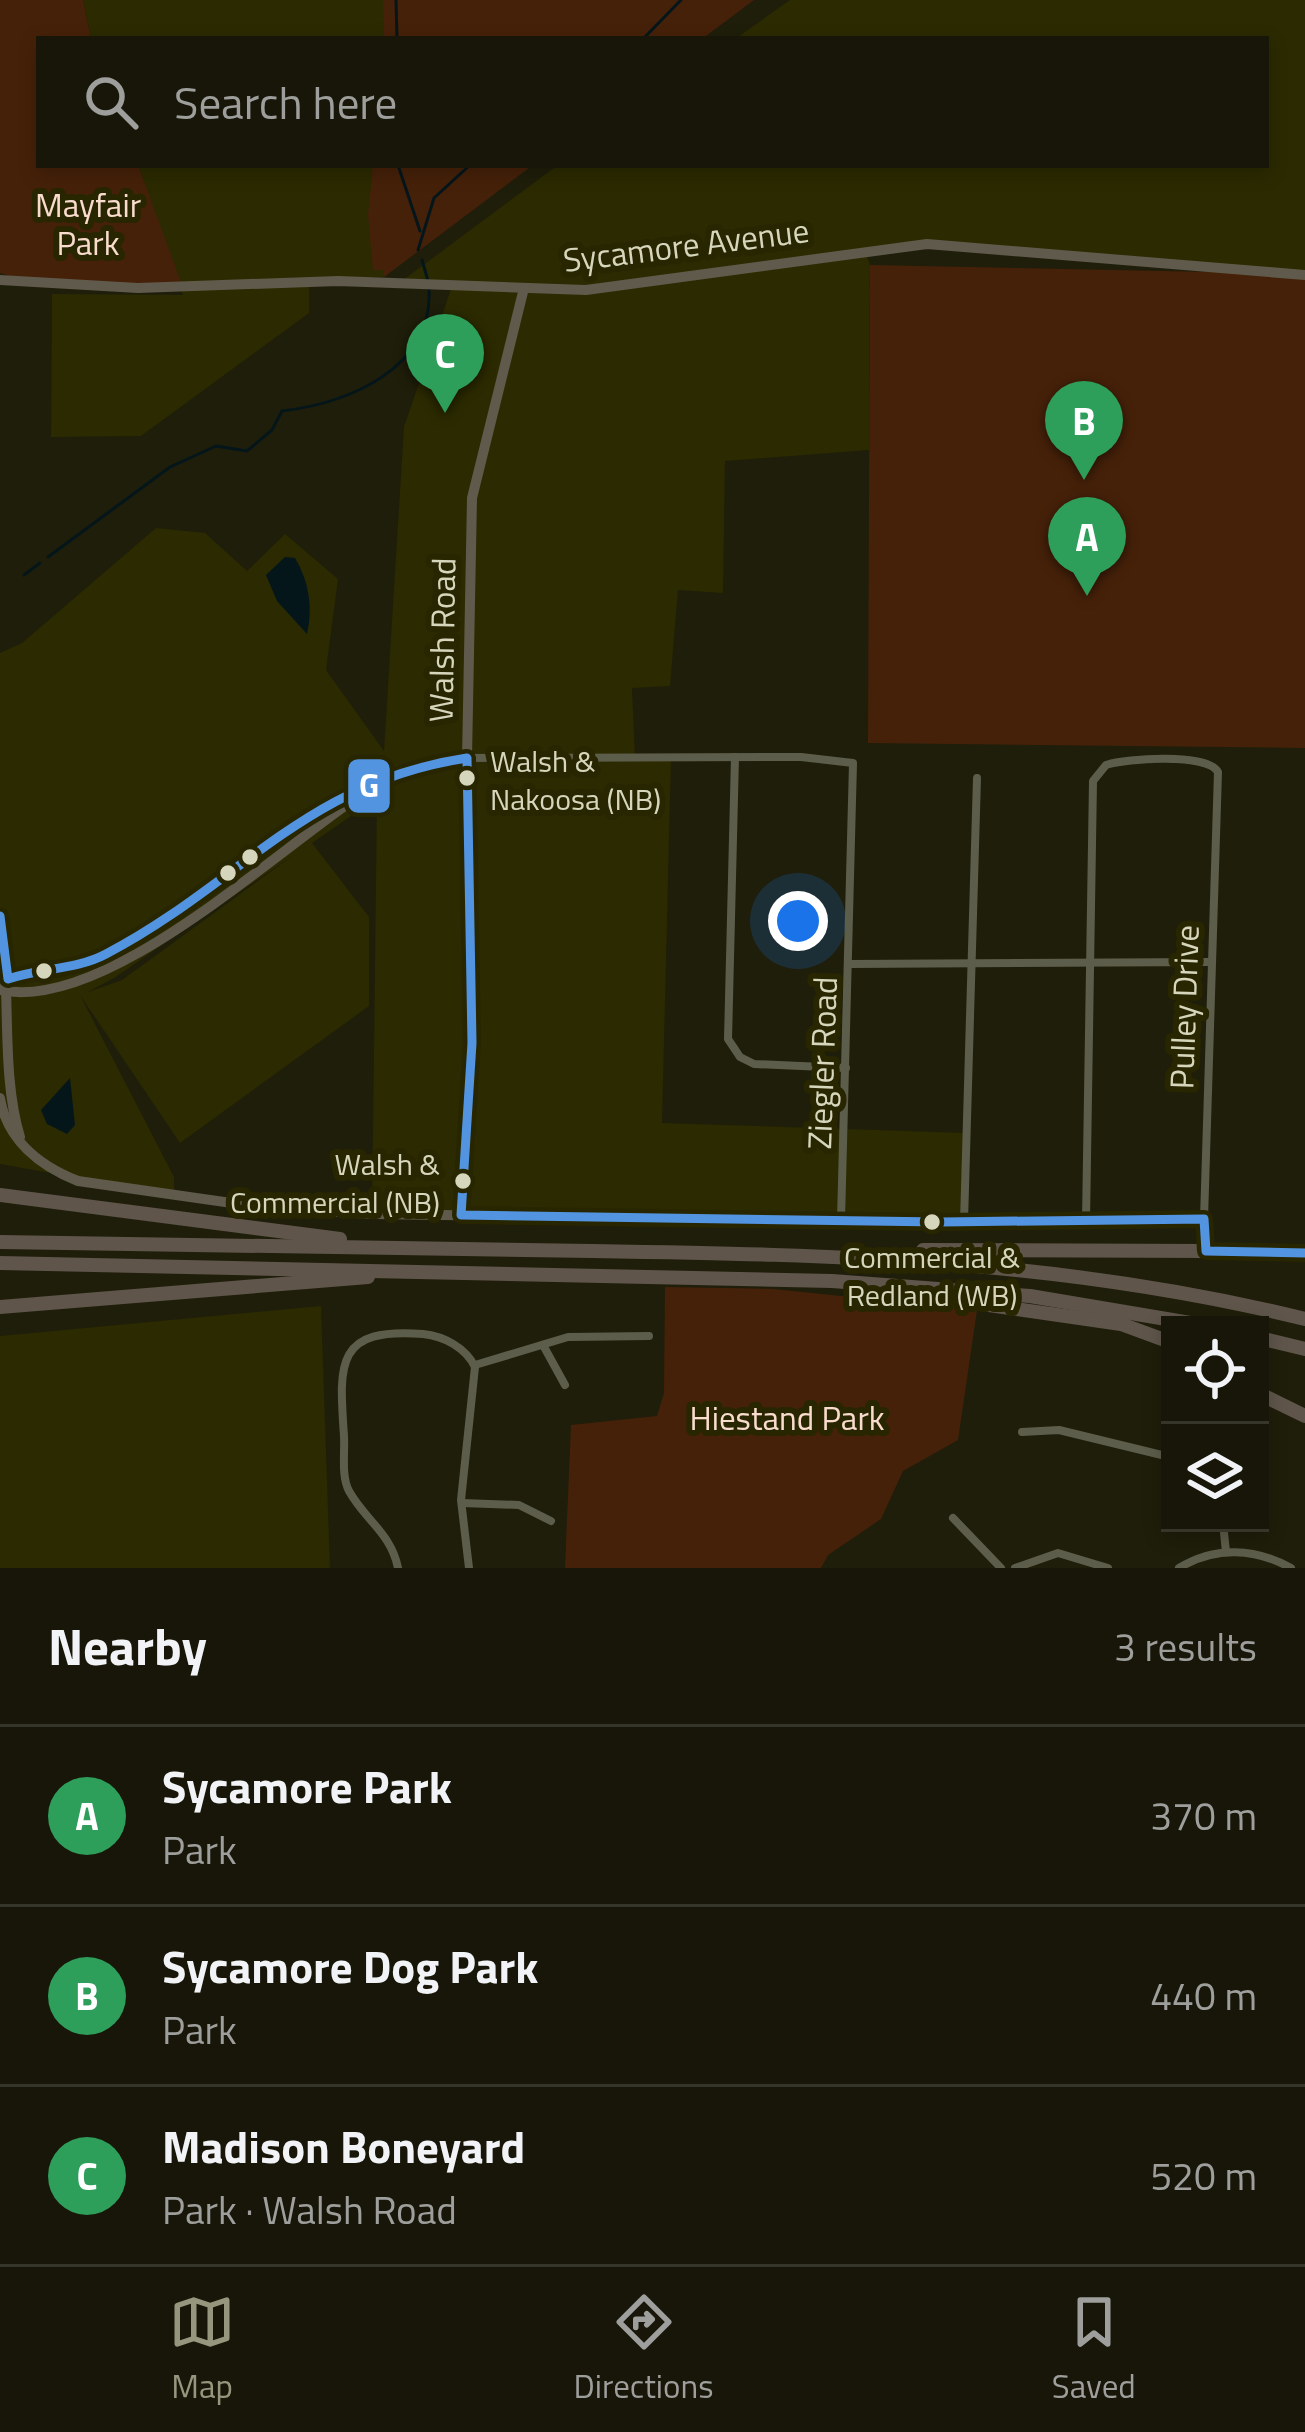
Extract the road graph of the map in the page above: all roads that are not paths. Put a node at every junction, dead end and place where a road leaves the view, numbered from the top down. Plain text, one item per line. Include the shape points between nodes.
1 (1305, 274) edge
2 (0, 280) edge
3 (524, 287) junction
4 (467, 758) junction
5 (735, 758) junction
6 (977, 778) dead end
7 (0, 916) edge
8 (1091, 962) junction
9 (1210, 962) junction
10 (972, 963) junction
11 (849, 964) junction
12 (4, 986) edge
13 (846, 1068) junction
14 (0, 1098) edge
15 (21, 1140) junction
16 (0, 1194) edge
17 (461, 1215) junction
18 (1204, 1219) junction
19 (841, 1221) junction
20 (1086, 1221) junction
21 (964, 1222) junction
22 (0, 1242) edge
23 (509, 1250) junction
24 (1206, 1251) junction
25 (1303, 1251) edge
26 (795, 1254) junction
27 (0, 1263) edge
28 (481, 1271) junction
29 (770, 1278) junction
30 (0, 1306) edge
31 (1161, 1318) edge
32 (1305, 1319) edge
33 (649, 1336) dead end
34 (1161, 1340) edge
35 (1269, 1340) edge
36 (543, 1345) junction
37 (1305, 1349) edge
38 (475, 1365) junction
39 (566, 1384) dead end
40 (1269, 1398) edge
41 (1305, 1416) edge
42 (1022, 1432) dead end
43 (1161, 1454) edge
44 (462, 1503) junction
45 (953, 1518) dead end
46 (551, 1521) dead end
47 (1224, 1532) edge
48 (1226, 1552) junction
49 (398, 1568) edge
50 (469, 1568) edge
51 (1001, 1568) edge
52 (1016, 1568) edge
53 (1108, 1568) edge
54 (1179, 1568) edge
55 (1291, 1568) edge

1 - 3 street, Sycamore Avenue via 927,244 586,290
2 - 3 street, Sycamore Avenue
3 - 4 street, Walsh Road via 474,477
4 - 5 street
4 - 12 street via 334,797 101,956
4 - 17 street, Walsh Road via 472,1043
5 - 11 street, Ziegler Road via 853,763
5 - 13 street via 728,1040 754,1064
6 - 10 street
7 - 12 street
8 - 9 street
8 - 9 street, Pulley Drive via 1094,781 1099,769 1142,759 1215,764
8 - 10 street
8 - 20 street
9 - 18 street, Pulley Drive
10 - 11 street
10 - 21 street
11 - 13 street, Ziegler Road
12 - 15 street
13 - 19 street, Ziegler Road
14 - 15 street
15 - 17 street via 46,1167 78,1181 299,1211
16 - 23 highway via 325,1238
17 - 19 street
18 - 20 street
18 - 24 street, Pulley Drive
19 - 21 street
20 - 21 street
22 - 23 highway
23 - 26 highway
24 - 25 street
24 - 26 highway
26 - 32 highway via 1090,1274
27 - 28 highway
28 - 29 highway
28 - 30 highway
29 - 31 highway via 988,1291
29 - 34 highway via 1075,1316
33 - 36 street via 578,1336
35 - 37 highway
36 - 38 street
36 - 39 street
38 - 44 street
38 - 49 street via 427,1334 374,1334 351,1348 344,1364 348,1488 383,1531
40 - 41 highway
42 - 43 street via 1059,1430
44 - 46 street via 519,1505
44 - 50 street
45 - 51 street
47 - 48 street
48 - 54 street
48 - 55 street
52 - 53 street via 1058,1553

